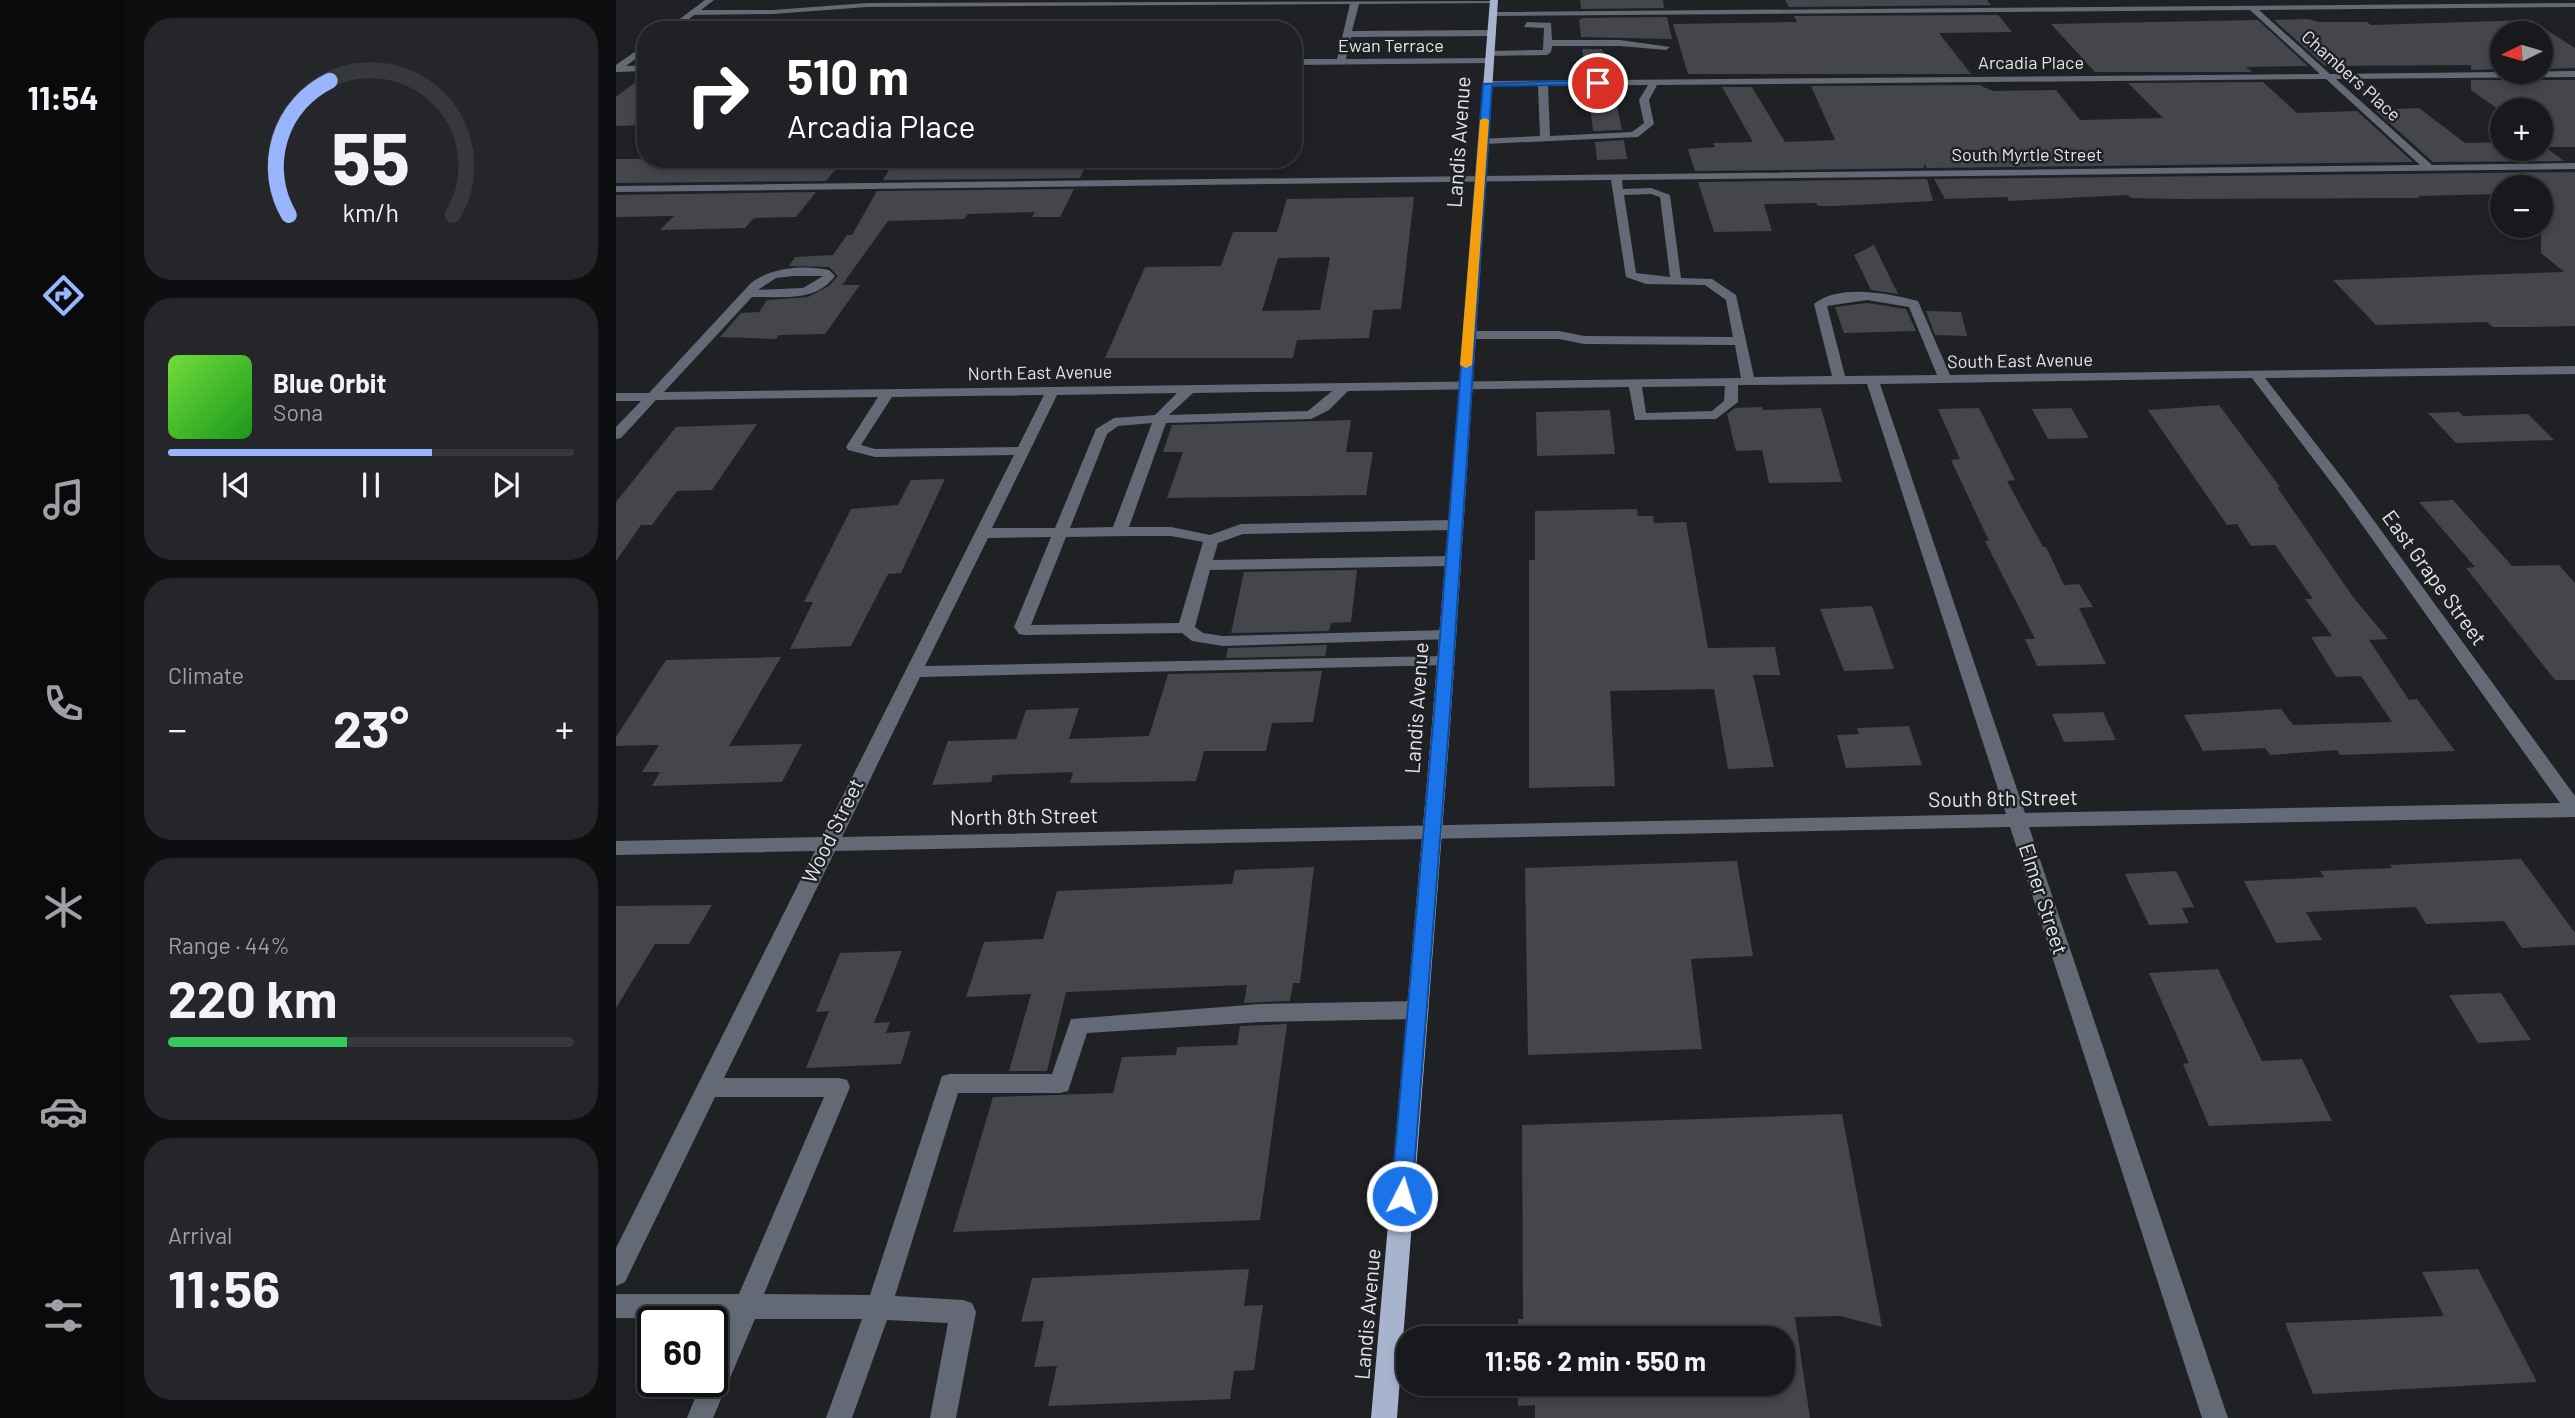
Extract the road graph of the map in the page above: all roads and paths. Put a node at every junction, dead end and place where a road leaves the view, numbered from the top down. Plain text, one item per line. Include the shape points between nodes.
1 (710, 0) edge
2 (1494, 0) edge
3 (1728, 0) edge
4 (1355, 2) junction
5 (2475, 3) edge
6 (2575, 5) edge
7 (2251, 7) junction
8 (1732, 11) junction
9 (1625, 12) junction
10 (692, 13) junction
11 (681, 21) edge
12 (1492, 24) junction
13 (1506, 25) dead end
14 (1520, 25) dead end
15 (1548, 25) junction
16 (1348, 34) junction
17 (1548, 43) junction
18 (1667, 47) dead end
19 (637, 54) edge
20 (1490, 57) junction
21 (616, 61) edge
22 (627, 61) junction
23 (1302, 62) edge
24 (1341, 62) junction
25 (637, 68) edge
26 (616, 69) edge
27 (2575, 74) edge
28 (2328, 76) junction
29 (1653, 82) junction
30 (1543, 83) junction
31 (1488, 84) junction
32 (1545, 139) junction
33 (1483, 141) junction
34 (2575, 166) edge
35 (2430, 168) junction
36 (1616, 176) junction
37 (1480, 178) junction
38 (616, 189) edge
39 (1618, 192) junction
40 (1675, 281) junction
41 (749, 294) junction
42 (1469, 335) junction
43 (1740, 341) junction
44 (2575, 370) edge
45 (2255, 374) junction
46 (1945, 379) junction
47 (1839, 380) junction
48 (1872, 380) junction
49 (1748, 381) junction
50 (1732, 382) junction
51 (1635, 383) junction
52 (1464, 384) junction
53 (1345, 386) junction
54 (1191, 388) junction
55 (1053, 390) junction
56 (888, 393) junction
57 (616, 397) edge
58 (650, 397) junction
59 (1161, 419) junction
60 (616, 435) edge
61 (1023, 451) junction
62 (1453, 525) junction
63 (1119, 531) junction
64 (1062, 532) junction
65 (982, 533) junction
66 (1210, 540) junction
67 (1451, 561) junction
68 (1204, 565) junction
69 (1186, 628) junction
70 (1447, 635) junction
71 (1445, 661) junction
72 (912, 672) junction
73 (2575, 809) edge
74 (2018, 822) junction
75 (1433, 831) junction
76 (827, 844) junction
77 (616, 848) edge
78 (1418, 1010) junction
79 (707, 1088) junction
80 (616, 1274) edge
81 (616, 1306) edge
82 (746, 1306) junction
83 (879, 1307) junction
84 (700, 1418) edge
85 (839, 1418) edge
86 (943, 1418) edge
87 (1384, 1418) edge
88 (2216, 1418) edge

1 - 10 street
2 - 4 street
2 - 12 main road, Landis Avenue
3 - 8 street
4 - 10 street via 867,5
4 - 16 street
5 - 6 street
5 - 7 street
7 - 8 street
7 - 28 street, Chambers Place
8 - 9 street
9 - 12 street
9 - 15 street via 1625,20 1619,23
10 - 11 street
12 - 13 street
12 - 16 street
12 - 20 main road, Landis Avenue
14 - 15 street
15 - 17 street
16 - 24 street
17 - 18 street
17 - 20 street, Ewan Terrace via 1547,52
19 - 22 street
20 - 24 street, Ewan Terrace
20 - 31 main road, Landis Avenue
21 - 22 street
22 - 26 street
23 - 24 street, Ewan Terrace
25 - 26 street
27 - 28 street, Arcadia Place
28 - 29 street, Arcadia Place
28 - 35 street, Chambers Place
29 - 30 street, Arcadia Place
29 - 32 street via 1644,100 1649,124 1634,135
30 - 31 street, Arcadia Place
30 - 32 street
31 - 33 main road, Landis Avenue
32 - 33 street
33 - 37 main road, Landis Avenue
34 - 35 street, South Myrtle Street
35 - 36 street, South Myrtle Street
36 - 37 street, South Myrtle Street
36 - 39 street
37 - 38 street, South Myrtle Street
37 - 42 main road, Landis Avenue
39 - 40 street via 1630,275
39 - 40 street via 1665,195
40 - 43 street via 1708,282 1732,298
41 - 41 street via 809,292 829,276 825,272 785,272 761,280
41 - 58 street
42 - 43 street
42 - 52 main road, Landis Avenue
43 - 49 street
44 - 45 street, South East Avenue
45 - 46 street, South East Avenue
45 - 73 street, East Grape Street
46 - 47 street via 1914,304 1889,298 1835,298 1820,304
46 - 48 street, South East Avenue
47 - 48 street, South East Avenue
47 - 49 street, South East Avenue
48 - 74 street, Elmer Street
49 - 50 street, South East Avenue
50 - 51 street, South East Avenue
50 - 51 street via 1731,402 1716,415 1640,417
51 - 52 street, South East Avenue
52 - 53 street, North East Avenue
52 - 62 main road, Landis Avenue
53 - 54 street, North East Avenue
53 - 59 street via 1311,415
54 - 55 street, North East Avenue
54 - 59 street via 1166,408
55 - 56 street, North East Avenue
55 - 61 street, Wood Street
56 - 58 street, North East Avenue
56 - 61 street via 853,447 875,453
57 - 58 street, North East Avenue
58 - 60 street
59 - 63 street
59 - 64 street via 1105,426
61 - 65 street, Wood Street
62 - 66 street via 1241,529
62 - 67 main road, Landis Avenue
63 - 64 street
63 - 66 street via 1169,531
64 - 65 street
64 - 69 street via 1022,627 1025,630
65 - 72 street, Wood Street
66 - 68 street
67 - 68 street
67 - 70 main road, Landis Avenue
68 - 69 street
69 - 70 street via 1198,637 1223,642
70 - 71 main road, Landis Avenue
71 - 72 street
71 - 75 main road, Landis Avenue
72 - 76 street, Wood Street
73 - 74 street, South 8th Street
74 - 75 street, South 8th Street
74 - 88 street, Elmer Street
75 - 76 street, North 8th Street
75 - 78 main road, Landis Avenue
76 - 77 street, North 8th Street
76 - 79 street, Wood Street
78 - 83 street via 1260,1013 1079,1025 1060,1084 950,1083
78 - 87 main road, Landis Avenue
79 - 80 street, Wood Street
79 - 82 street via 839,1087
81 - 82 street
82 - 83 street
82 - 84 street
83 - 85 street
83 - 86 street via 963,1312

